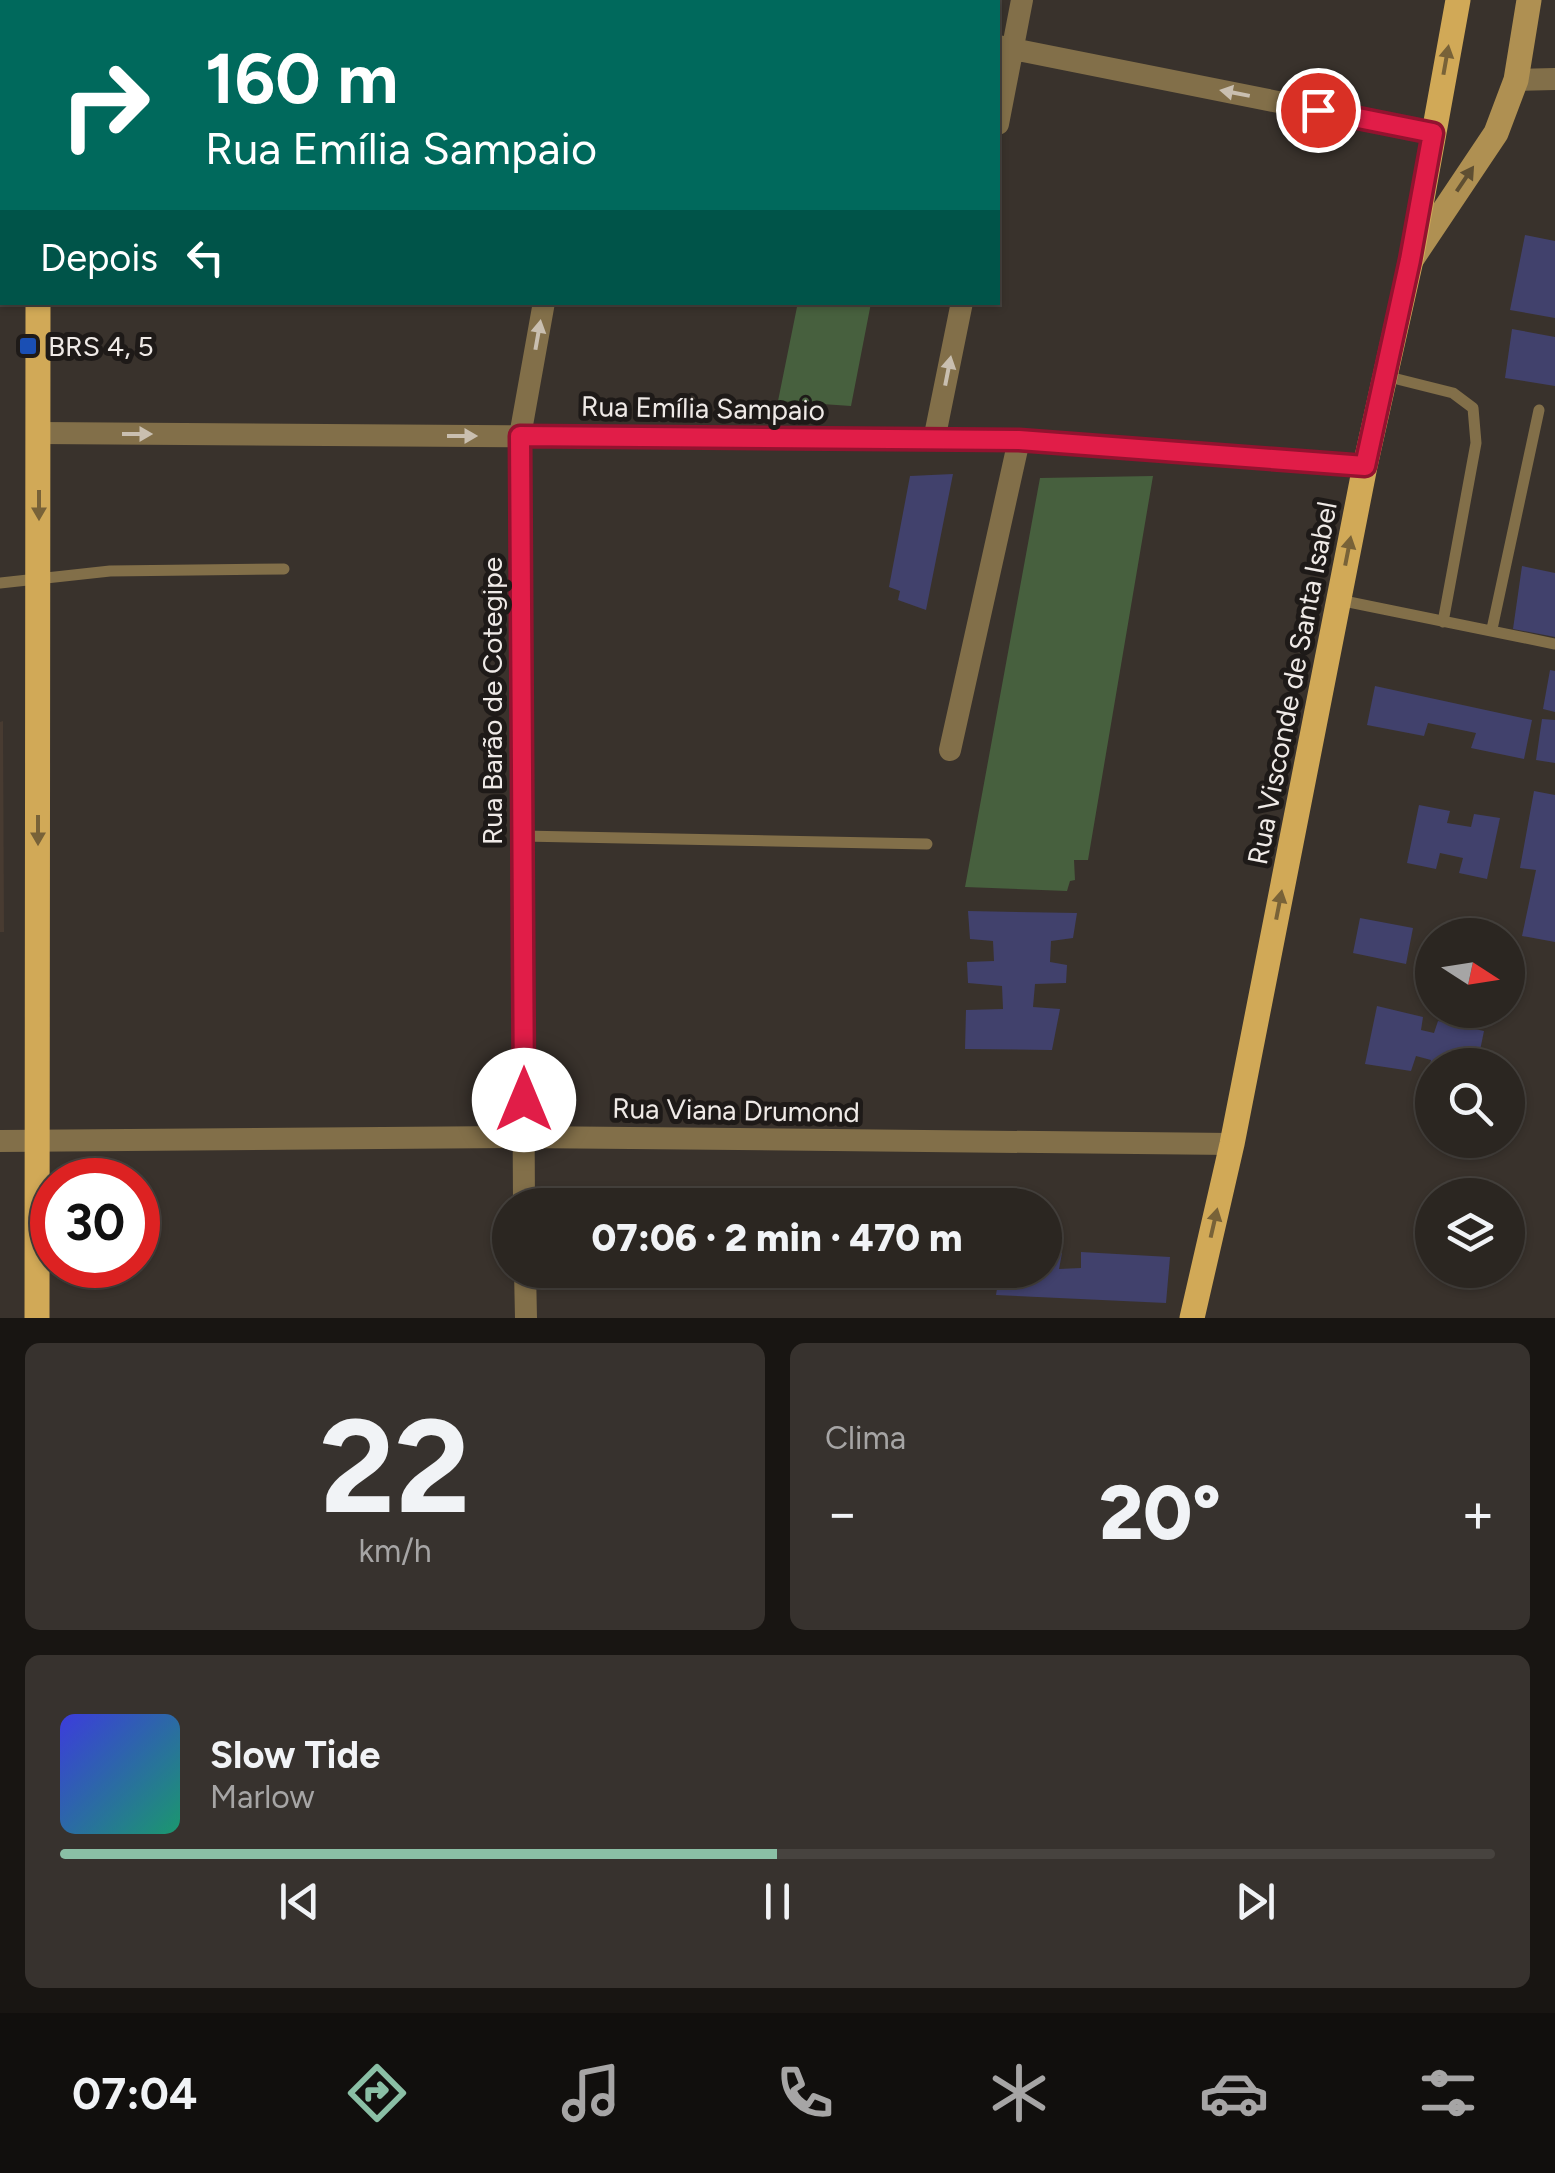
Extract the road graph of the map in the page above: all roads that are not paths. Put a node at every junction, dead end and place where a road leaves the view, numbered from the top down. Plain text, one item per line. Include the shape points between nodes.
1 (1022, 0) edge
2 (1458, 0) edge
3 (1529, 0) edge
4 (1005, 48) edge
5 (1555, 78) edge
6 (1516, 80) junction
7 (1000, 102) edge
8 (1433, 133) junction
9 (1410, 260) junction
10 (38, 305) edge
11 (543, 305) edge
12 (961, 305) edge
13 (1385, 376) junction
14 (1539, 410) dead end
15 (39, 433) junction
16 (520, 436) junction
17 (934, 440) junction
18 (1019, 440) junction
19 (1365, 466) junction
20 (284, 570) dead end
21 (39, 577) junction
22 (0, 583) edge
23 (1339, 600) junction
24 (1443, 622) junction
25 (1492, 629) junction
26 (1555, 644) edge
27 (950, 750) dead end
28 (522, 836) junction
29 (926, 844) dead end
30 (524, 1138) junction
31 (0, 1141) edge
32 (37, 1141) junction
33 (1232, 1144) junction
34 (524, 1188) edge
35 (526, 1288) edge
36 (37, 1318) edge
37 (526, 1318) edge
38 (1192, 1318) edge

1 - 4 street
8 -> 2 main road, Rua Visconde de Santa Isabel
3 - 6 main road
4 - 7 street
8 -> 4 street
5 - 6 street
9 -> 6 main road via 1496,132
8 - 9 main road, Rua Visconde de Santa Isabel
9 - 13 main road, Rua Visconde de Santa Isabel
10 - 15 main road
16 -> 11 street, Rua Barão de Cotegipe
17 -> 12 street
13 - 19 main road, Rua Visconde de Santa Isabel
13 - 24 lane via 1453,392 1473,408 1476,443
14 - 25 lane
15 -> 16 street, Rua Emília Sampaio
15 -> 21 main road
16 - 17 street, Rua Emília Sampaio
16 - 28 street, Rua Barão de Cotegipe
17 - 18 street, Rua Emília Sampaio
18 - 19 street, Rua Emília Sampaio
18 - 27 street
23 -> 19 main road, Rua Visconde de Santa Isabel
20 - 21 lane
21 - 22 lane
21 -> 32 main road
23 - 24 lane
33 -> 23 main road, Rua Visconde de Santa Isabel
24 - 25 lane
25 - 26 lane
28 - 29 lane
28 - 30 street, Rua Barão de Cotegipe
30 - 32 street, Rua Viana Drumond
30 - 33 street, Rua Viana Drumond
30 - 34 street, Rua Barão de Cotegipe
31 - 32 street, Rua Viana Drumond
32 - 36 main road
38 -> 33 main road, Rua Visconde de Santa Isabel
35 - 37 street

